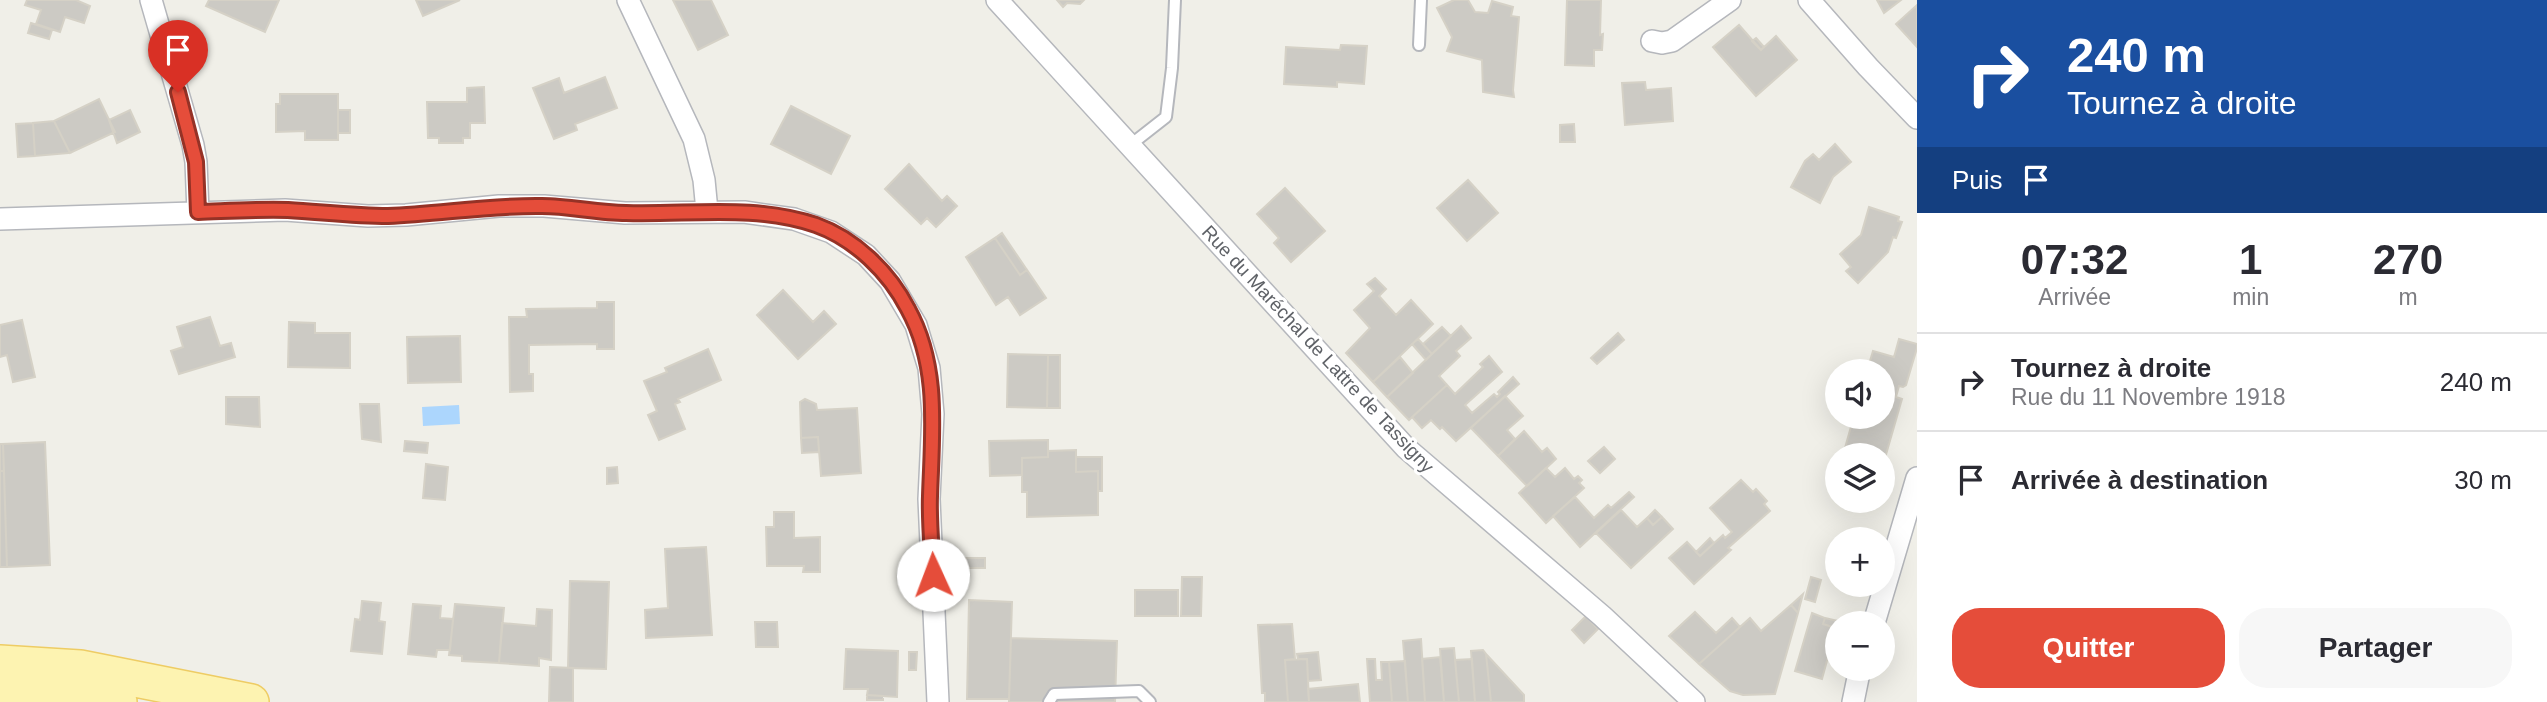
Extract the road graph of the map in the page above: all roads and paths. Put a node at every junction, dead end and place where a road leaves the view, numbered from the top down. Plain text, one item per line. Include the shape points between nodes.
1 (151, 0) edge
2 (628, 0) edge
3 (997, 0) edge
4 (1175, 0) edge
5 (1421, 0) edge
6 (1730, 0) edge
7 (1810, 0) edge
8 (1652, 41) dead end
9 (1419, 45) dead end
10 (1917, 118) edge
11 (1129, 146) junction
12 (707, 211) junction
13 (198, 212) junction
14 (0, 219) edge
15 (1917, 478) edge
16 (1878, 611) edge
17 (0, 663) edge
18 (1857, 681) edge
19 (134, 690) edge
20 (0, 692) edge
21 (251, 702) edge
22 (938, 702) edge
23 (1049, 702) edge
24 (1150, 702) edge
25 (1694, 702) edge
26 (1853, 702) edge

1 - 13 street via 196,162
2 - 12 street via 694,139
3 - 11 street, Rue du Maréchal de Lattre de Tassigny
4 - 11 lane via 1166,117
5 - 9 lane
6 - 8 street via 1672,41
7 - 10 street
11 - 25 street, Rue du Maréchal de Lattre de Tassigny via 1406,448 1602,616
12 - 13 street via 625,213 499,206 380,216 285,210
12 - 22 street via 773,215 831,232 866,255 909,310 924,347 932,391 929,499
13 - 14 street
15 - 16 street
17 - 19 main road via 65,666
18 - 26 street
19 - 20 main road
19 - 21 main road
23 - 24 lane via 1054,694 1139,691

